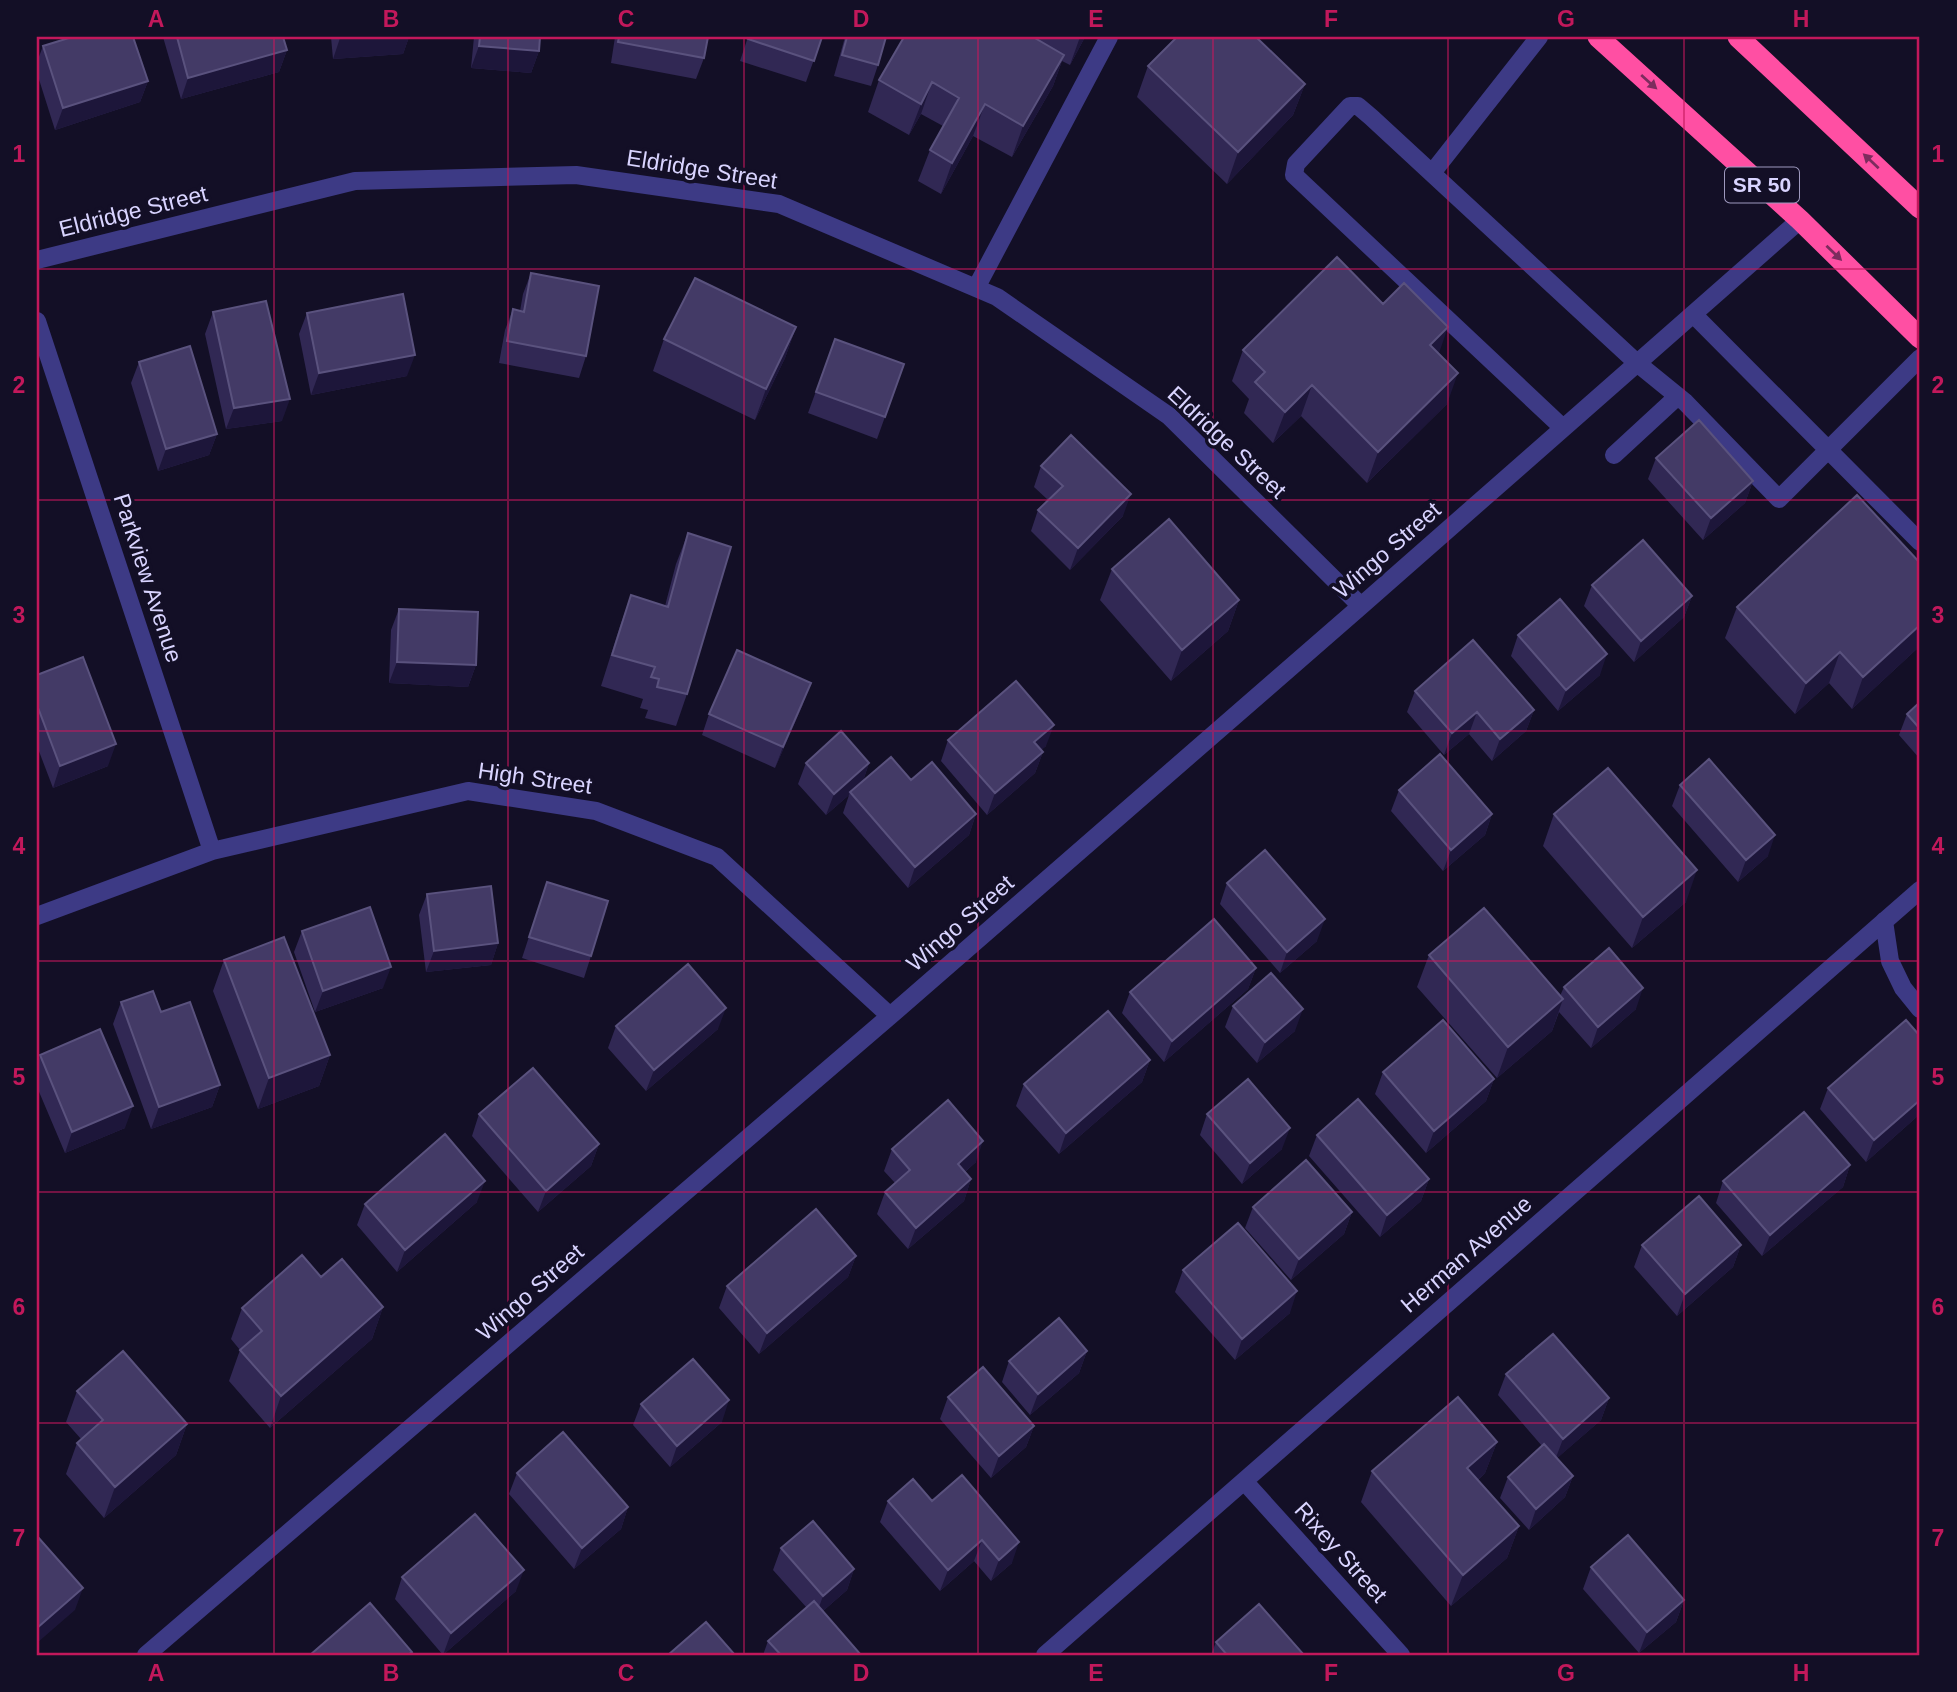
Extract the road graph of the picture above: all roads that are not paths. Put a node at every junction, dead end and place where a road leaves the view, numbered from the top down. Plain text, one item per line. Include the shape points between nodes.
1 (1109, 37) edge
2 (1539, 37) edge
3 (1598, 37) edge
4 (1738, 37) edge
5 (1432, 173) junction
6 (1920, 208) edge
7 (1800, 220) junction
8 (37, 260) edge
9 (976, 288) junction
10 (1693, 314) junction
11 (37, 321) edge
12 (1920, 338) edge
13 (1920, 358) edge
14 (1637, 363) junction
15 (1678, 396) junction
16 (1563, 428) junction
17 (1828, 449) junction
18 (1614, 455) dead end
19 (1920, 542) edge
20 (1361, 606) junction
21 (212, 851) junction
22 (1920, 890) edge
23 (37, 916) edge
24 (1884, 921) junction
25 (1920, 1009) edge
26 (890, 1016) junction
27 (1244, 1481) junction
28 (146, 1655) edge
29 (1045, 1655) edge
30 (1401, 1655) edge

1 - 9 street
2 - 5 street
3 -> 7 highway, SR 50
6 -> 4 highway
5 - 14 street
5 - 16 street via 1358,106 1350,106 1296,164 1294,175
7 - 10 street, Wingo Street
7 -> 12 highway, SR 50
8 - 9 street, Eldridge Street via 355,181 576,175 779,204
9 - 20 street, Eldridge Street via 997,297 1169,416
10 - 14 street, Wingo Street
10 - 17 street
11 - 21 street, Parkview Avenue
13 - 17 street
14 - 15 street
14 - 16 street, Wingo Street
15 - 17 street via 1779,499
15 - 18 street
16 - 20 street, Wingo Street
17 - 19 street
20 - 26 street, Wingo Street
21 - 23 street, High Street
21 - 26 street, High Street via 468,791 596,811 717,857
22 - 24 street, Herman Avenue
24 - 25 street via 1890,961
24 - 27 street, Herman Avenue
26 - 28 street, Wingo Street
27 - 29 street, Herman Avenue
27 - 30 street, Rixey Street

